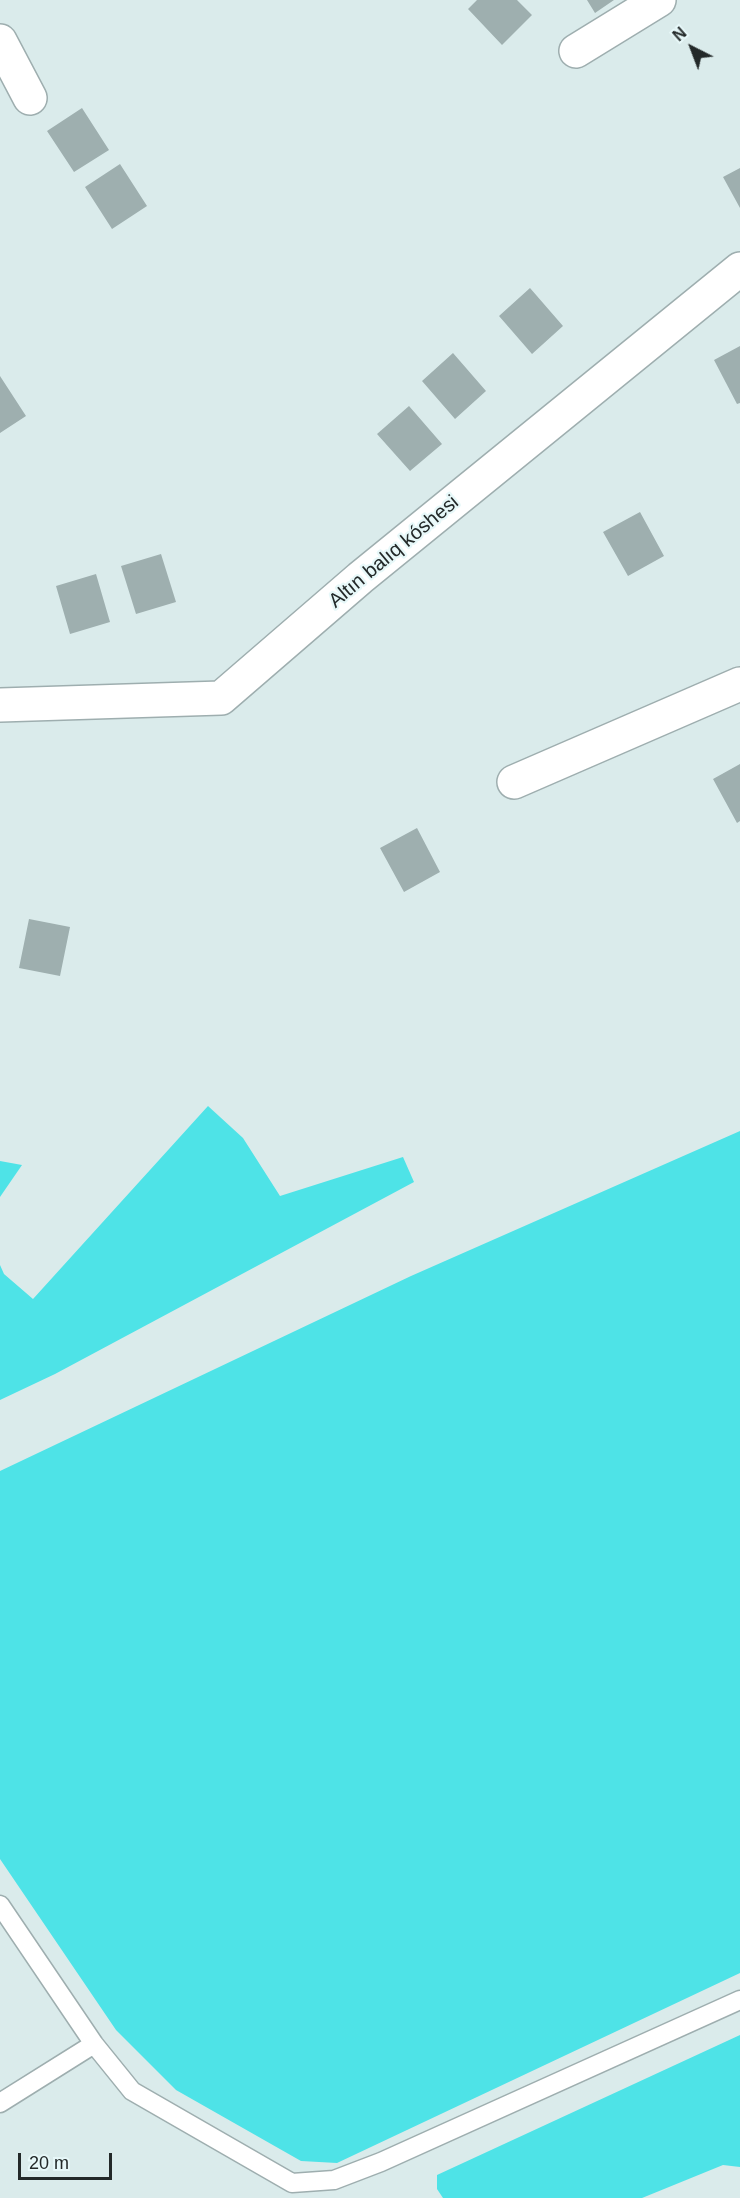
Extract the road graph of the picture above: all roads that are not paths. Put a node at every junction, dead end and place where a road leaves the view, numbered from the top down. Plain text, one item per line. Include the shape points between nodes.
1 (659, 0) edge
2 (0, 41) edge
3 (576, 51) dead end
4 (30, 98) dead end
5 (740, 269) edge
6 (740, 684) edge
7 (0, 705) edge
8 (514, 782) dead end
9 (0, 1905) edge
10 (740, 2000) edge
11 (94, 2044) junction
12 (0, 2103) edge

1 - 3 street
2 - 4 street
5 - 7 street, Altın balıq kóshesi via 360,578 221,698
6 - 8 street
9 - 11 lane
10 - 11 lane via 381,2162 323,2181 292,2183 212,2139 132,2091
11 - 12 lane

